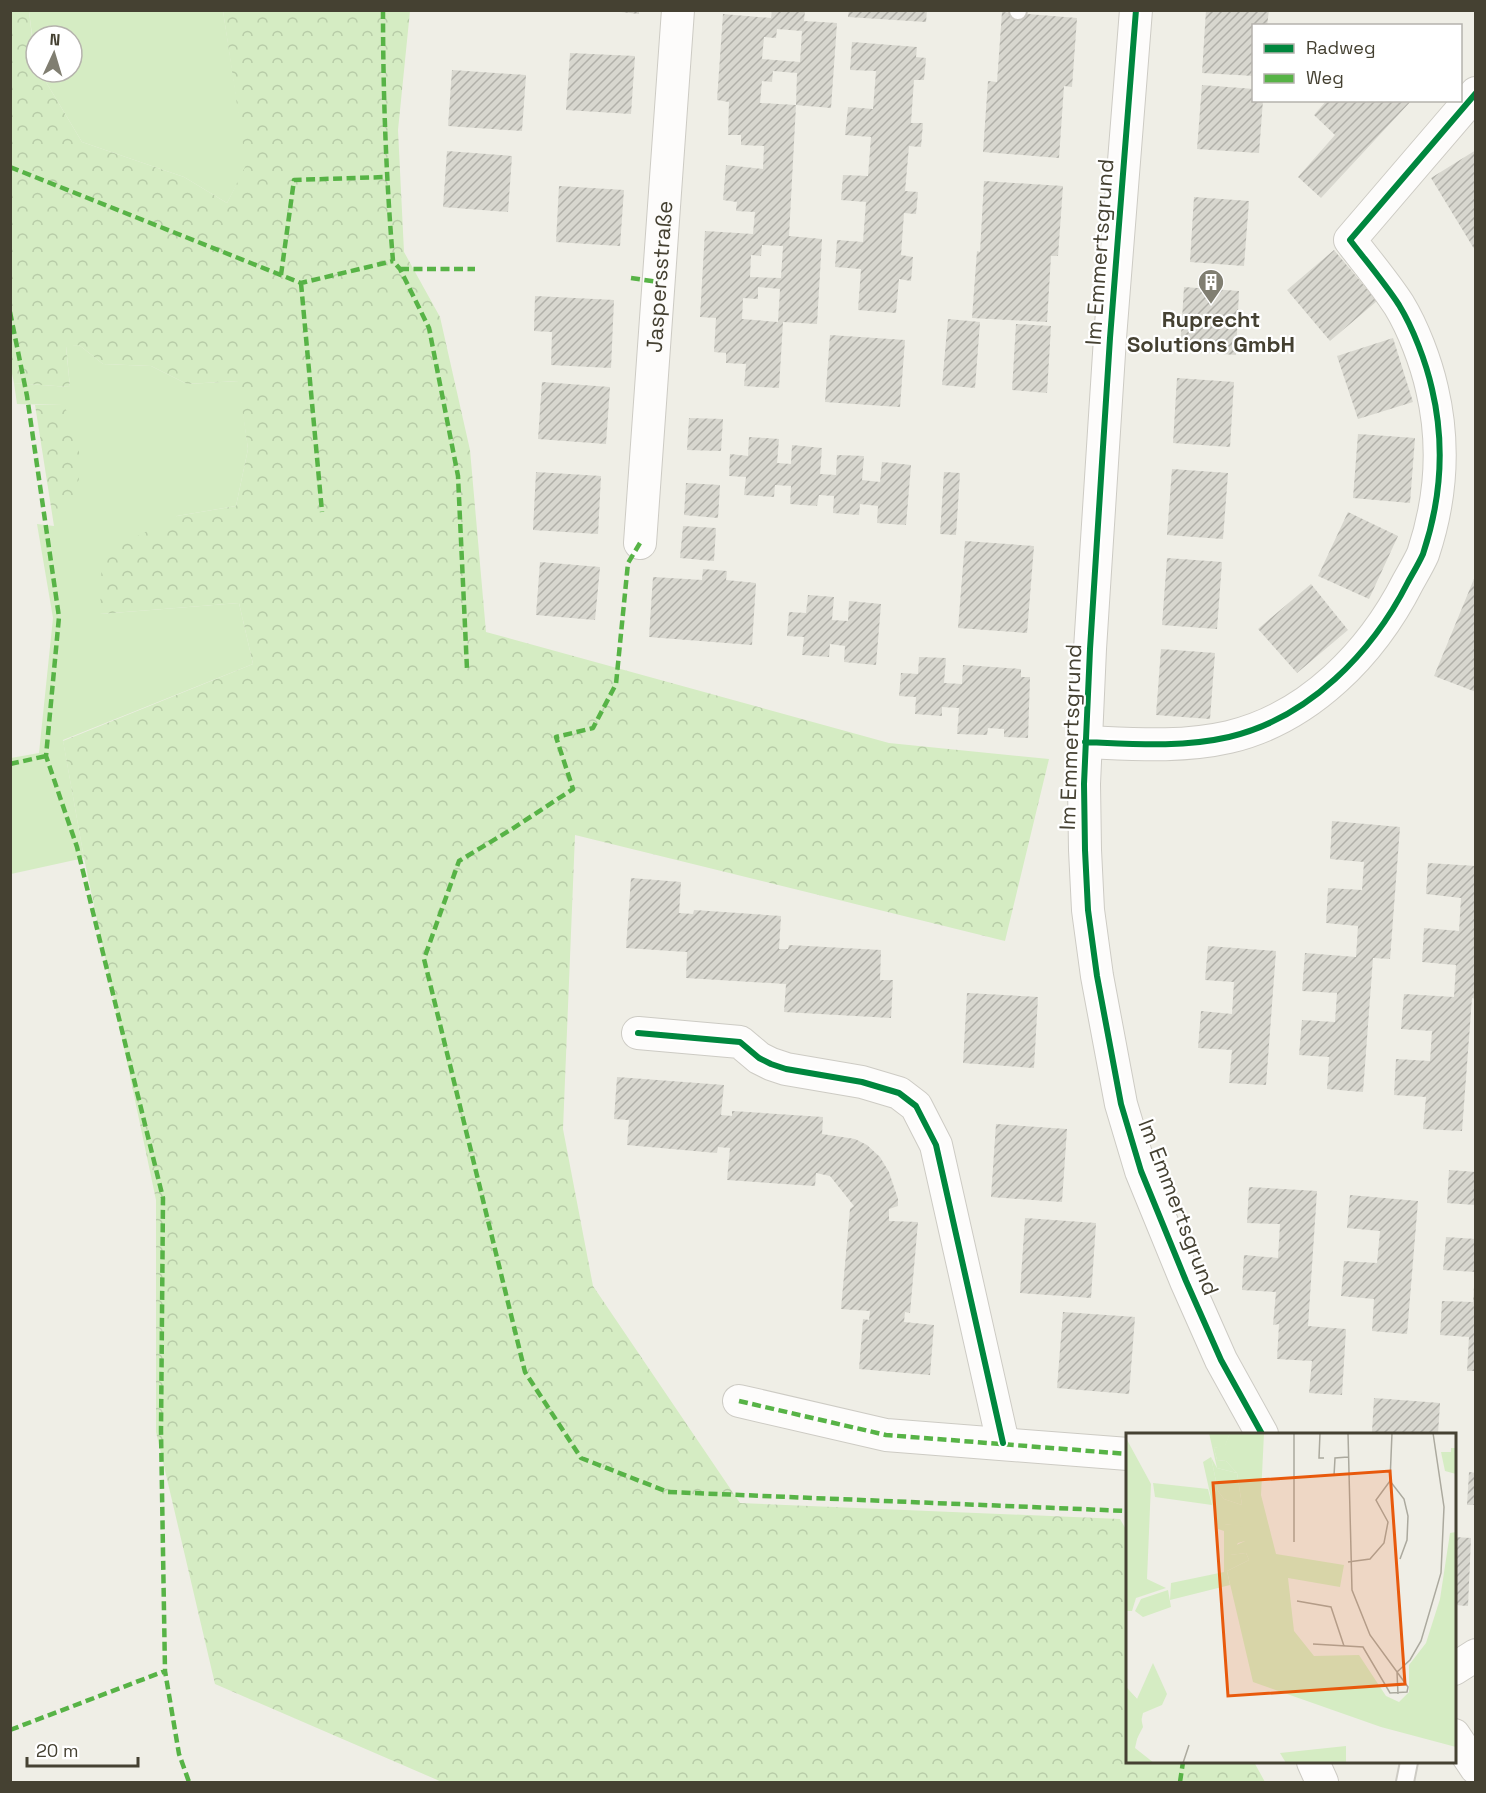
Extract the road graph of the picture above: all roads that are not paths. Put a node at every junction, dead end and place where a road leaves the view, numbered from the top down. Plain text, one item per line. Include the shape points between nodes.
1 (678, 10) edge
2 (1136, 10) edge
3 (1476, 93) edge
4 (640, 543) dead end
5 (1085, 742) junction
6 (638, 1033) dead end
7 (740, 1401) dead end
8 (1261, 1433) edge
9 (1003, 1443) junction
10 (1126, 1454) edge
11 (1476, 1655) edge
12 (1456, 1668) edge
13 (1456, 1737) edge
14 (1314, 1763) edge
15 (1409, 1763) edge
16 (1476, 1768) edge
17 (1322, 1782) edge
18 (1405, 1782) edge

1 - 4 street, Jaspersstraße
2 - 5 street, Im Emmertsgrund via 1110,338
3 - 5 street via 1350,240 1400,306 1432,387 1439,425 1441,457 1436,498 1422,555 1398,603 1346,671 1304,703 1265,725 1191,743 1157,746
5 - 8 street, Im Emmertsgrund via 1088,910 1121,1104 1141,1171 1221,1360
6 - 9 street via 740,1042 771,1064 862,1082 899,1094 916,1106 936,1145
7 - 9 street via 886,1435
9 - 10 street
11 - 12 street
13 - 16 street
14 - 17 street
15 - 18 lane

